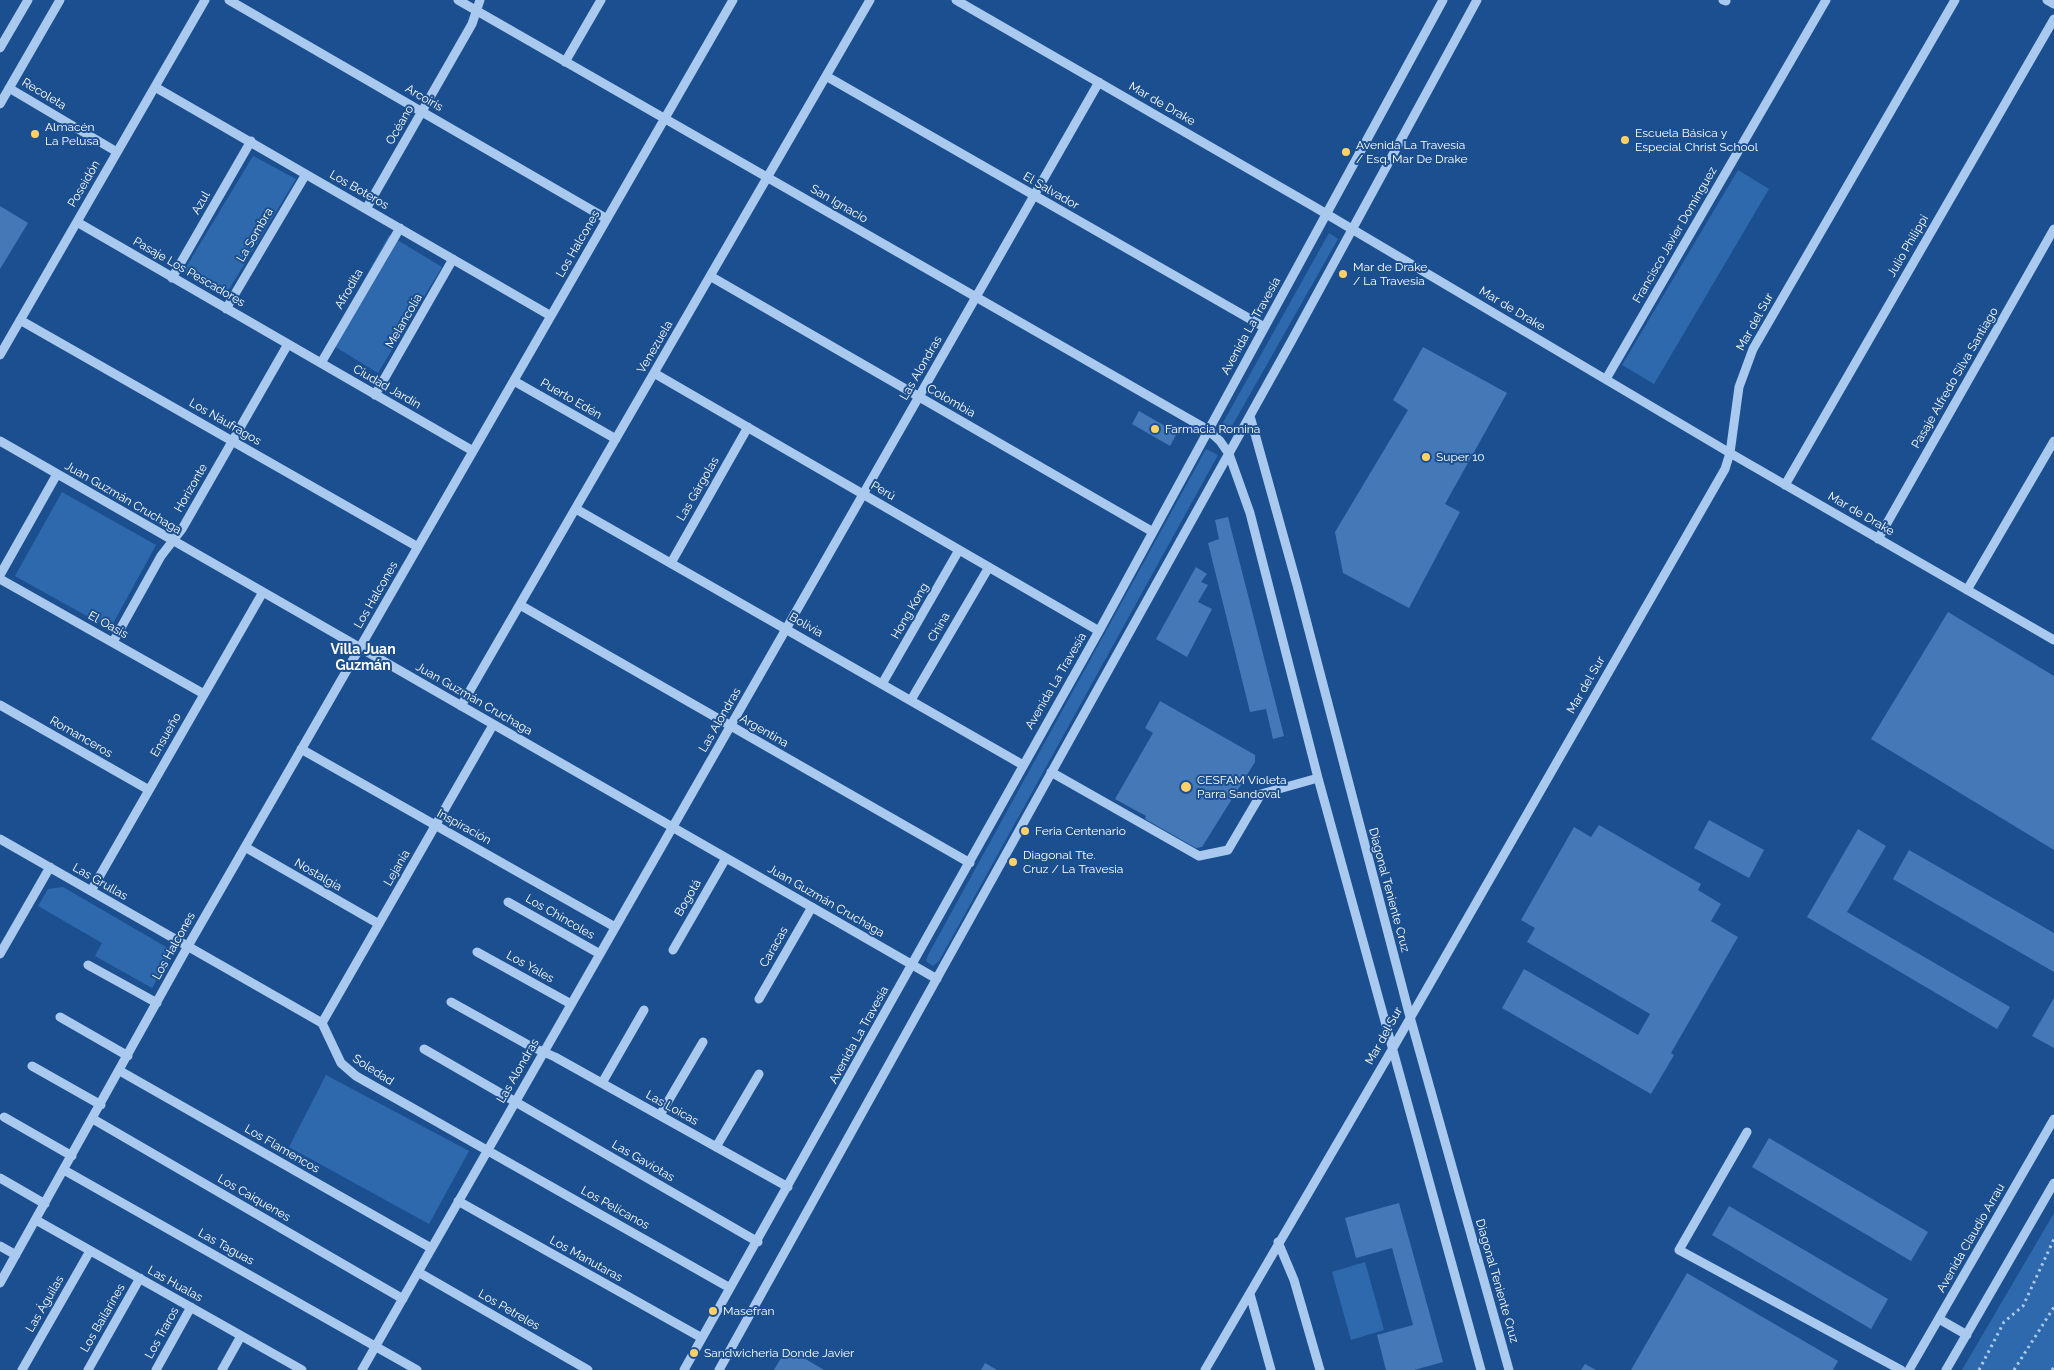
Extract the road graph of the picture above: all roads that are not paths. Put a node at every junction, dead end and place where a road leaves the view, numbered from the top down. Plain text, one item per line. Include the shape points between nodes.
1 (28, 0) edge
2 (60, 0) edge
3 (205, 0) edge
4 (229, 0) edge
5 (458, 0) edge
6 (480, 0) edge
7 (601, 0) edge
8 (733, 0) edge
9 (870, 0) edge
10 (956, 0) edge
11 (1443, 0) edge
12 (1477, 0) edge
13 (1826, 0) edge
14 (1955, 0) edge
15 (2048, 0) edge
16 (973, 4) edge
17 (2054, 4) edge
18 (476, 11) junction
19 (2054, 19) edge
20 (0, 48) edge
21 (565, 62) junction
22 (826, 76) junction
23 (1099, 82) junction
24 (155, 86) junction
25 (9, 88) junction
26 (0, 104) edge
27 (422, 111) junction
28 (664, 119) junction
29 (251, 141) junction
30 (117, 152) junction
31 (306, 174) junction
32 (767, 178) junction
33 (1034, 195) junction
34 (366, 208) junction
35 (1326, 213) junction
36 (607, 218) junction
37 (76, 222) junction
38 (400, 228) junction
39 (1352, 229) junction
40 (2054, 229) edge
41 (453, 259) junction
42 (710, 276) junction
43 (172, 278) junction
44 (976, 297) junction
45 (226, 309) junction
46 (551, 316) junction
47 (20, 320) junction
48 (1264, 327) junction
49 (288, 344) junction
50 (0, 355) edge
51 (321, 363) junction
52 (654, 373) junction
53 (1606, 379) junction
54 (514, 380) junction
55 (375, 395) junction
56 (919, 397) junction
57 (1250, 416) junction
58 (748, 427) junction
59 (1208, 430) junction
60 (616, 439) junction
61 (0, 441) edge
62 (232, 441) junction
63 (2054, 441) edge
64 (473, 451) junction
65 (1730, 453) junction
66 (1228, 454) junction
67 (57, 474) junction
68 (1785, 485) junction
69 (863, 494) junction
70 (576, 509) junction
71 (1153, 532) junction
72 (1878, 539) junction
73 (173, 541) junction
74 (418, 547) junction
75 (960, 550) junction
76 (671, 563) junction
77 (989, 567) junction
78 (0, 574) edge
79 (0, 579) edge
80 (1968, 590) junction
81 (263, 592) junction
82 (520, 605) junction
83 (786, 628) junction
84 (1099, 631) junction
85 (2054, 640) edge
86 (112, 642) junction
87 (360, 648) junction
88 (882, 684) junction
89 (204, 694) junction
90 (911, 700) junction
91 (0, 705) edge
92 (462, 706) junction
93 (494, 725) junction
94 (731, 726) junction
95 (301, 749) junction
96 (1023, 765) junction
97 (1051, 772) junction
98 (1318, 778) junction
99 (149, 790) junction
100 (436, 826) junction
101 (672, 827) junction
102 (0, 839) edge
103 (245, 847) junction
104 (726, 858) junction
105 (970, 863) junction
106 (50, 867) junction
107 (91, 891) junction
108 (508, 902) dead end
109 (812, 907) junction
110 (379, 924) junction
111 (615, 927) junction
112 (188, 946) junction
113 (673, 950) dead end
114 (477, 952) dead end
115 (0, 954) edge
116 (600, 954) junction
117 (88, 965) dead end
118 (912, 965) junction
119 (936, 979) junction
120 (759, 999) dead end
121 (451, 1002) dead end
122 (157, 1003) junction
123 (571, 1004) junction
124 (644, 1010) dead end
125 (60, 1017) dead end
126 (1410, 1017) junction
127 (322, 1023) junction
128 (703, 1042) dead end
129 (1393, 1048) junction
130 (424, 1050) dead end
131 (544, 1051) junction
132 (128, 1056) junction
133 (32, 1066) dead end
134 (120, 1070) junction
135 (759, 1074) dead end
136 (602, 1083) junction
137 (516, 1101) junction
138 (101, 1105) junction
139 (660, 1115) junction
140 (4, 1117) dead end
141 (2054, 1119) edge
142 (93, 1120) junction
143 (1747, 1132) dead end
144 (716, 1147) junction
145 (488, 1151) junction
146 (72, 1156) junction
147 (64, 1170) junction
148 (0, 1178) edge
149 (2054, 1183) edge
150 (788, 1187) junction
151 (458, 1201) junction
152 (45, 1204) junction
153 (36, 1220) junction
154 (758, 1242) junction
155 (1278, 1242) junction
156 (0, 1246) edge
157 (431, 1248) junction
158 (90, 1251) junction
159 (16, 1255) junction
160 (418, 1272) junction
161 (140, 1278) junction
162 (0, 1283) edge
163 (730, 1288) junction
164 (1250, 1294) junction
165 (403, 1299) junction
166 (191, 1307) junction
167 (1939, 1319) junction
168 (1967, 1334) junction
169 (241, 1336) junction
170 (702, 1338) junction
171 (376, 1346) junction
172 (289, 1367) edge
173 (1478, 1369) edge
174 (22, 1370) edge
175 (88, 1370) edge
176 (156, 1370) edge
177 (222, 1370) edge
178 (302, 1370) edge
179 (362, 1370) edge
180 (417, 1370) edge
181 (588, 1370) edge
182 (684, 1370) edge
183 (719, 1370) edge
184 (1205, 1370) edge
185 (1271, 1370) edge
186 (1320, 1370) edge
187 (1509, 1370) edge
188 (1901, 1370) edge
189 (1909, 1370) edge
190 (1946, 1370) edge

1 - 20 street
2 - 25 street
3 - 24 street, Poseidón
4 - 27 street, Arcoiris
5 - 18 street, San Ignacio
6 - 18 street, Océano
7 - 21 street
8 - 28 street, Los Halcones
9 - 22 street, Venezuela
10 - 16 street, Mar de Drake
11 - 35 street, Avenida La Travesía
12 - 39 street
13 - 53 street, Francisco Javier Domínguez
14 - 65 street, Mar del Sur via 1753,350 1739,388
15 - 17 street
16 - 23 street, Mar de Drake
18 - 21 street, San Ignacio
18 - 27 street, Océano via 472,24
19 - 68 street, Julio Philippi
21 - 28 street, San Ignacio
22 - 32 street, Venezuela
22 - 33 street, El Salvador
23 - 33 street, Las Alondras
23 - 35 street, Mar de Drake
24 - 29 street, Los Boteros
24 - 30 street, Poseidón
25 - 26 street
25 - 30 street, Recoleta
27 - 34 street, Océano
27 - 36 street, Arcoiris
28 - 32 street, San Ignacio
28 - 36 street, Los Halcones
29 - 31 street, Los Boteros
29 - 43 street, Azul
30 - 37 street, Poseidón
31 - 34 street, Los Boteros
31 - 45 street, La Sombra
32 - 42 street, Venezuela
32 - 44 street, San Ignacio
33 - 44 street, Las Alondras
33 - 48 street, El Salvador
34 - 38 street, Los Boteros
35 - 39 street, Mar de Drake
35 - 48 street, Avenida La Travesía
36 - 46 street, Los Halcones
37 - 43 street, Pasaje Los Pescadores
37 - 47 street, Poseidón
38 - 41 street, Los Boteros
38 - 51 street, Afrodita
39 - 53 street, Mar de Drake
39 - 57 street
40 - 72 street, Pasaje Alfredo Silva Santiago
41 - 46 street, Los Boteros
41 - 55 street, Melancolía
42 - 52 street, Venezuela
42 - 56 street, Colombia
43 - 45 street, Pasaje Los Pescadores
44 - 56 street, Las Alondras
44 - 59 street, San Ignacio
45 - 49 street, Pasaje Los Pescadores
46 - 54 street, Los Halcones
47 - 50 street, Poseidón
47 - 62 street, Los Náufragos
48 - 59 street, Avenida La Travesía
49 - 51 street, Ciudad Jardín
49 - 62 street, Horizonte
51 - 55 street, Ciudad Jardín
52 - 58 street, Perú
52 - 60 street, Venezuela
53 - 65 street, Mar de Drake
54 - 60 street, Puerto Edén
54 - 64 street, Los Halcones
55 - 64 street, Ciudad Jardín
56 - 69 street, Las Alondras
56 - 71 street, Colombia
57 - 66 street
57 - 126 street, Diagonal Teniente Cruz
58 - 69 street, Perú
58 - 76 street, Las Gárgolas
59 - 66 street
59 - 71 street, Avenida La Travesía
60 - 70 street, Venezuela
61 - 67 street, Juan Guzmán Cruchaga
62 - 73 street, Horizonte
62 - 74 street, Los Náufragos
63 - 80 street
64 - 74 street, Los Halcones
65 - 68 street, Mar de Drake
65 - 126 street, Mar del Sur via 1725,469
66 - 97 street
66 - 98 street via 1250,513
67 - 73 street, Juan Guzmán Cruchaga
67 - 78 street
68 - 72 street, Mar de Drake
69 - 75 street, Perú
69 - 83 street, Las Alondras
70 - 76 street, Bolivia
70 - 82 street, Venezuela
71 - 84 street, Avenida La Travesía
72 - 80 street, Mar de Drake
73 - 81 street, Juan Guzmán Cruchaga
73 - 86 street, Horizonte via 161,556
74 - 87 street, Los Halcones
75 - 77 street, Perú
75 - 88 street, Hong Kong
76 - 83 street, Bolivia
77 - 84 street, Perú
77 - 90 street, China
79 - 86 street, El Oasis
80 - 85 street, Mar de Drake
81 - 87 street, Juan Guzmán Cruchaga
81 - 89 street, Ensueño
82 - 92 street, Venezuela
82 - 94 street, Argentina
83 - 88 street, Bolivia
83 - 94 street, Las Alondras
84 - 96 street, Avenida La Travesía
86 - 89 street, El Oasis
87 - 92 street, Juan Guzmán Cruchaga
87 - 95 street, Los Halcones
88 - 90 street, Bolivia
89 - 99 street, Ensueño
90 - 96 street, Bolivia
91 - 99 street, Romanceros
92 - 93 street, Juan Guzmán Cruchaga
93 - 100 street, Lejanía
93 - 101 street, Juan Guzmán Cruchaga
94 - 101 street, Las Alondras
94 - 105 street, Argentina
95 - 100 street, Inspiración
95 - 103 street, Los Halcones
96 - 105 street, Avenida La Travesía
97 - 98 street via 1199,856 1228,850 1261,794
97 - 119 street
98 - 129 street
99 - 107 street, Ensueño
100 - 110 street, Lejanía
100 - 111 street, Inspiración
101 - 104 street, Juan Guzmán Cruchaga
101 - 111 street, Las Alondras
102 - 106 street, Las Grullas
103 - 110 street, Nostalgia
103 - 112 street, Los Halcones
104 - 109 street, Juan Guzmán Cruchaga
104 - 113 street, Bogotá
105 - 118 street, Avenida La Travesía
106 - 107 street, Las Grullas
106 - 115 street
107 - 112 street, Las Grullas
108 - 116 street, Los Chincoles
109 - 118 street, Juan Guzmán Cruchaga
109 - 120 street, Caracas
110 - 127 street, Lejanía
111 - 116 street, Las Alondras
112 - 122 street, Los Halcones
112 - 127 street
114 - 123 street, Los Yales
116 - 123 street, Las Alondras
117 - 122 street
118 - 119 street, Juan Guzmán Cruchaga
118 - 150 street, Avenida La Travesía
119 - 183 street
121 - 131 street, Las Loicas
122 - 132 street, Los Halcones
123 - 131 street, Las Alondras
124 - 136 street
125 - 132 street
126 - 129 street, Mar del Sur
126 - 187 street, Diagonal Teniente Cruz
127 - 145 street, Soledad via 341,1063 348,1070
128 - 139 street
129 - 155 street, Mar del Sur
129 - 173 street
130 - 137 street, Las Gaviotas
131 - 136 street, Las Loicas
131 - 137 street, Las Alondras
132 - 134 street, Los Halcones
133 - 138 street
134 - 138 street, Los Halcones
134 - 157 street, Los Flamencos
135 - 144 street
136 - 139 street, Las Loicas
137 - 145 street, Las Alondras
137 - 154 street, Las Gaviotas
138 - 142 street, Los Halcones
139 - 144 street, Las Loicas
140 - 146 street
141 - 167 street, Avenida Claudio Arrau
142 - 146 street, Los Halcones
142 - 165 street, Los Caiquenes
143 - 188 street via 1679,1250
144 - 150 street, Las Loicas
145 - 151 street, Las Alondras
145 - 163 street, Los Pelícanos
146 - 147 street, Los Halcones
147 - 152 street, Los Halcones
147 - 171 street, Las Taguas
148 - 152 street
149 - 168 street
150 - 154 street, Avenida La Travesía
151 - 157 street, Las Alondras
151 - 170 street, Los Manutaras
152 - 153 street, Los Halcones
153 - 158 street, Las Hualas
153 - 159 street, Los Halcones
154 - 163 street, Avenida La Travesía
155 - 164 street, Mar del Sur
155 - 186 street via 1294,1280
156 - 159 street
157 - 160 street, Las Alondras
158 - 161 street, Las Hualas
158 - 174 street, Las Águilas
159 - 162 street, Los Halcones
160 - 165 street, Las Alondras
160 - 181 street, Los Petreles
161 - 166 street, Las Hualas
161 - 175 street, Los Bailarines
163 - 170 street, Avenida La Travesía
164 - 184 street, Mar del Sur
164 - 185 street
165 - 171 street, Las Alondras
166 - 169 street, Las Hualas
166 - 176 street, Los Traros
167 - 168 street
167 - 189 street, Avenida Claudio Arrau
168 - 190 street
169 - 172 street, Las Hualas
169 - 177 street
170 - 182 street, Avenida La Travesía
171 - 179 street, Las Alondras
171 - 180 street, Las Taguas
172 - 178 street, Las Hualas

